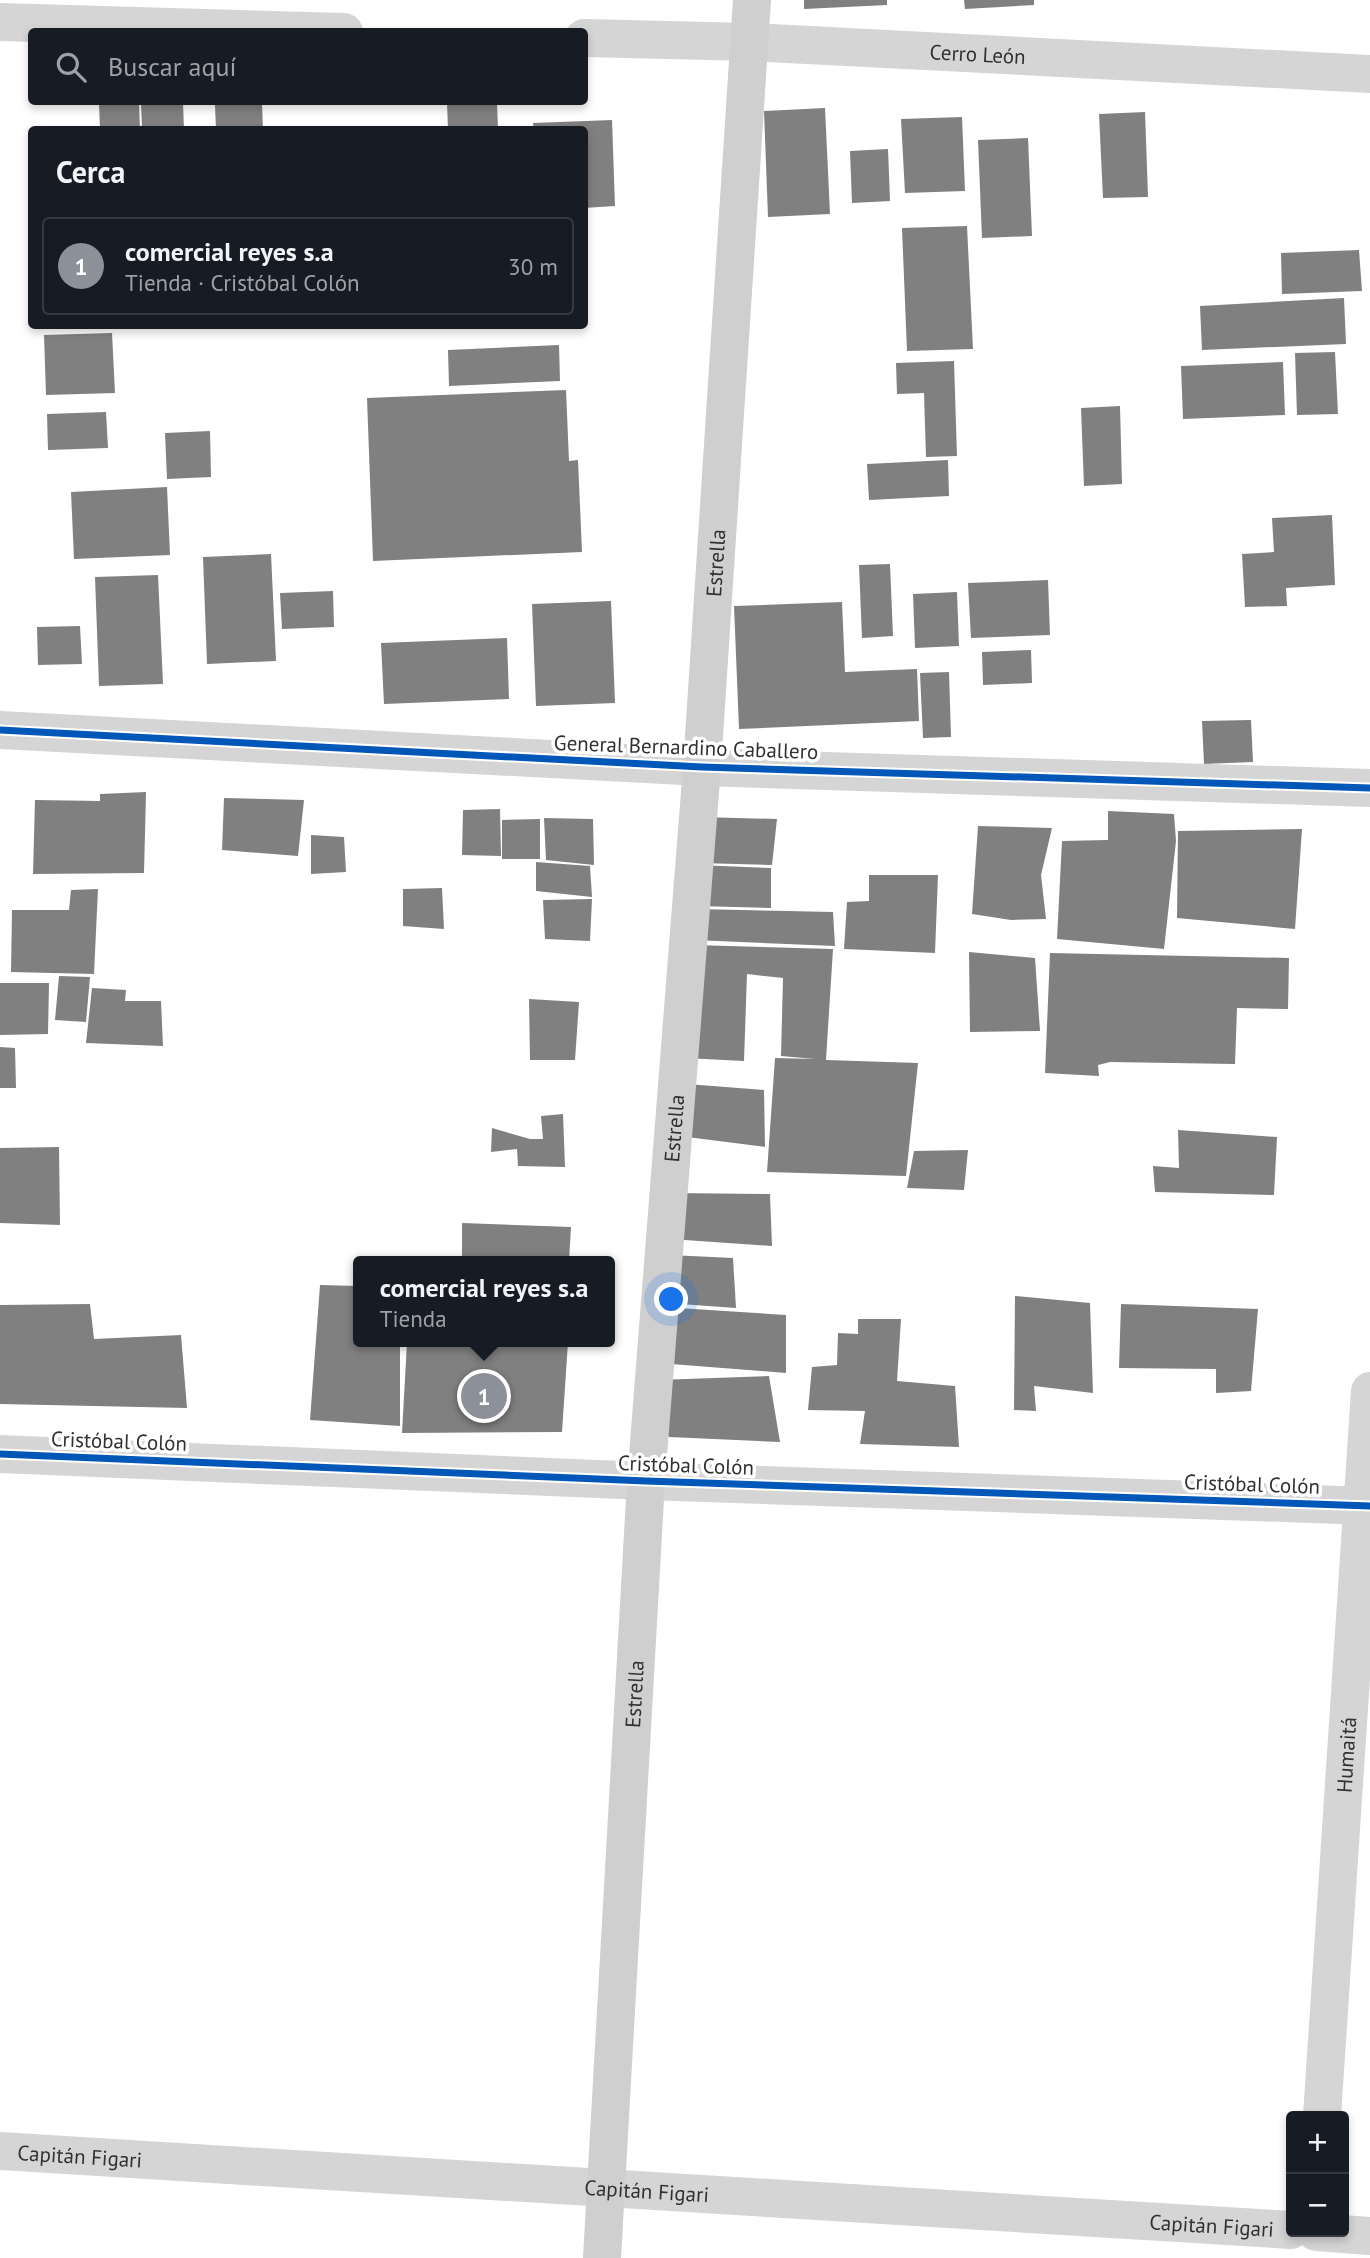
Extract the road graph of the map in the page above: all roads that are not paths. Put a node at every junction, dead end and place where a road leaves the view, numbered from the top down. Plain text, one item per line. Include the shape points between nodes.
1 (752, 0) edge
2 (0, 22) edge
3 (206, 28) edge
4 (588, 38) edge
5 (750, 43) junction
6 (1370, 74) edge
7 (0, 730) edge
8 (702, 767) junction
9 (1370, 788) edge
10 (1370, 1391) edge
11 (0, 1454) edge
12 (646, 1481) junction
13 (1366, 1506) edge
14 (1322, 2111) edge
15 (0, 2151) edge
16 (606, 2189) junction
17 (1286, 2230) edge
18 (1349, 2234) edge
19 (1370, 2236) edge
20 (1316, 2237) edge
21 (602, 2258) edge
22 (1314, 2258) edge

1 - 5 main road, Estrella
2 - 3 street
4 - 5 street, Cerro León
5 - 6 street, Cerro León
5 - 8 main road, Estrella
7 - 8 street, General Bernardino Caballero
8 - 9 street, General Bernardino Caballero
8 - 12 main road, Estrella
10 - 13 street, Humaitá
11 - 12 street, Cristóbal Colón
12 - 13 street, Cristóbal Colón
12 - 16 main road, Estrella
13 - 14 street, Humaitá
15 - 16 street, Capitán Figari
16 - 17 street, Capitán Figari
16 - 21 main road, Estrella
18 - 19 street
20 - 22 street

